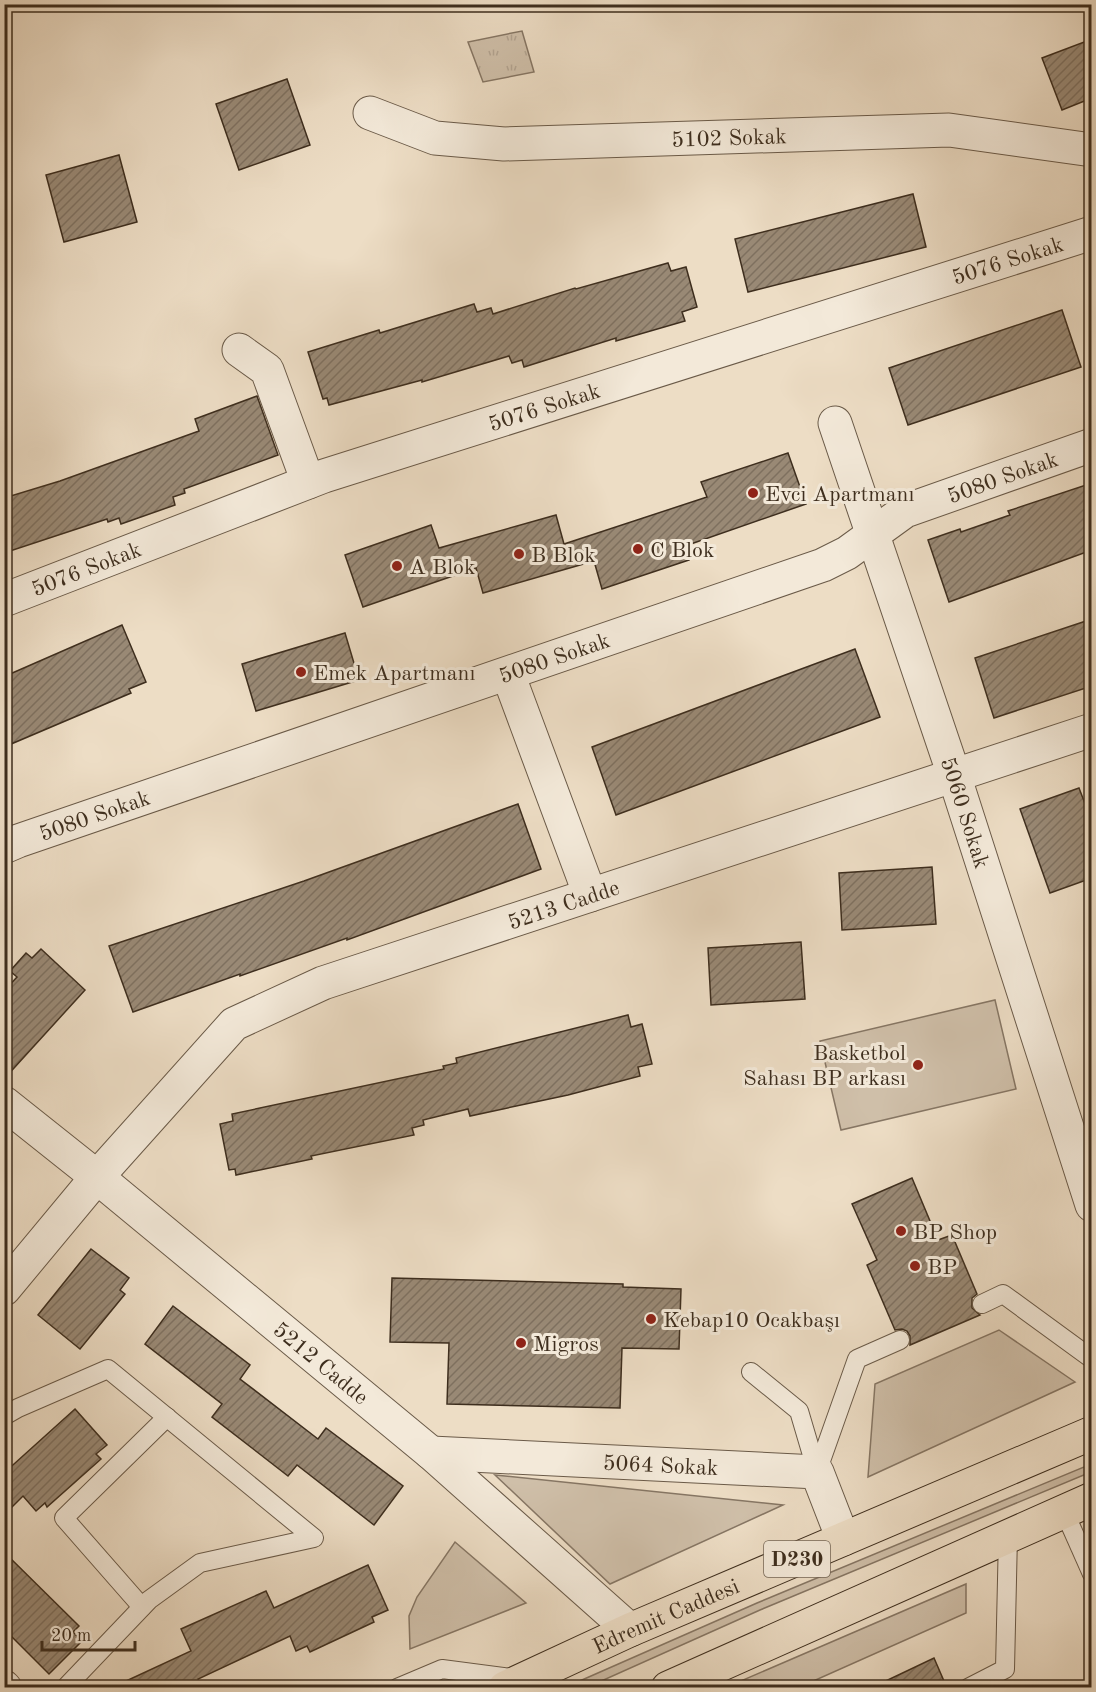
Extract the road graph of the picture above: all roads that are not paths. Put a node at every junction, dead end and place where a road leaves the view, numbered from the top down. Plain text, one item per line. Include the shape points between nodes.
1 (370, 113) dead end
2 (1092, 150) edge
3 (1092, 233) edge
4 (239, 350) dead end
5 (836, 423) dead end
6 (1092, 444) edge
7 (308, 482) junction
8 (873, 534) junction
9 (4, 600) edge
10 (508, 674) junction
11 (1092, 730) edge
12 (954, 775) junction
13 (4, 848) edge
14 (590, 895) junction
15 (4, 1103) edge
16 (98, 1177) junction
17 (1092, 1205) edge
18 (4, 1289) edge
19 (982, 1304) dead end
20 (900, 1340) dead end
21 (1092, 1359) edge
22 (751, 1372) dead end
23 (4, 1416) edge
24 (167, 1417) junction
25 (1092, 1433) edge
26 (431, 1453) junction
27 (817, 1472) junction
28 (1078, 1505) edge
29 (1008, 1535) junction
30 (843, 1539) junction
31 (1092, 1574) edge
32 (142, 1607) junction
33 (630, 1630) junction
34 (514, 1683) edge
35 (672, 1687) edge
36 (65, 1688) edge
37 (397, 1688) edge
38 (968, 1688) edge

1 - 2 street, 5102 Sokak via 435,138 504,144 950,130
3 - 7 street, 5076 Sokak
4 - 7 street via 267,370
5 - 8 street, 5060 Sokak
6 - 8 street, 5080 Sokak via 905,511
7 - 9 street, 5076 Sokak
8 - 10 street, 5080 Sokak via 823,565
8 - 12 street, 5060 Sokak
10 - 13 street, 5080 Sokak
10 - 14 street
11 - 12 street, 5213 Cadde
12 - 14 street, 5213 Cadde
12 - 17 street, 5060 Sokak
14 - 16 street, 5213 Cadde via 323,983 234,1024
15 - 16 street, 5212 Cadde
16 - 18 street, 5213 Cadde
16 - 26 street, 5212 Cadde
19 - 21 lane via 1003,1294
20 - 27 lane via 857,1359
22 - 27 lane via 799,1411
23 - 24 lane via 108,1369
24 - 32 lane via 64,1518
24 - 32 lane via 314,1538 200,1563
25 - 30 highway, Edremit Caddesi / D230
26 - 27 street, 5064 Sokak
26 - 33 street, 5212 Cadde
27 - 30 street
28 - 29 highway
28 - 31 lane
29 - 35 highway
29 - 38 lane via 1005,1669
30 - 33 highway, Edremit Caddesi / D230
32 - 36 lane
33 - 34 highway, Edremit Caddesi / D230
34 - 37 lane via 442,1668

